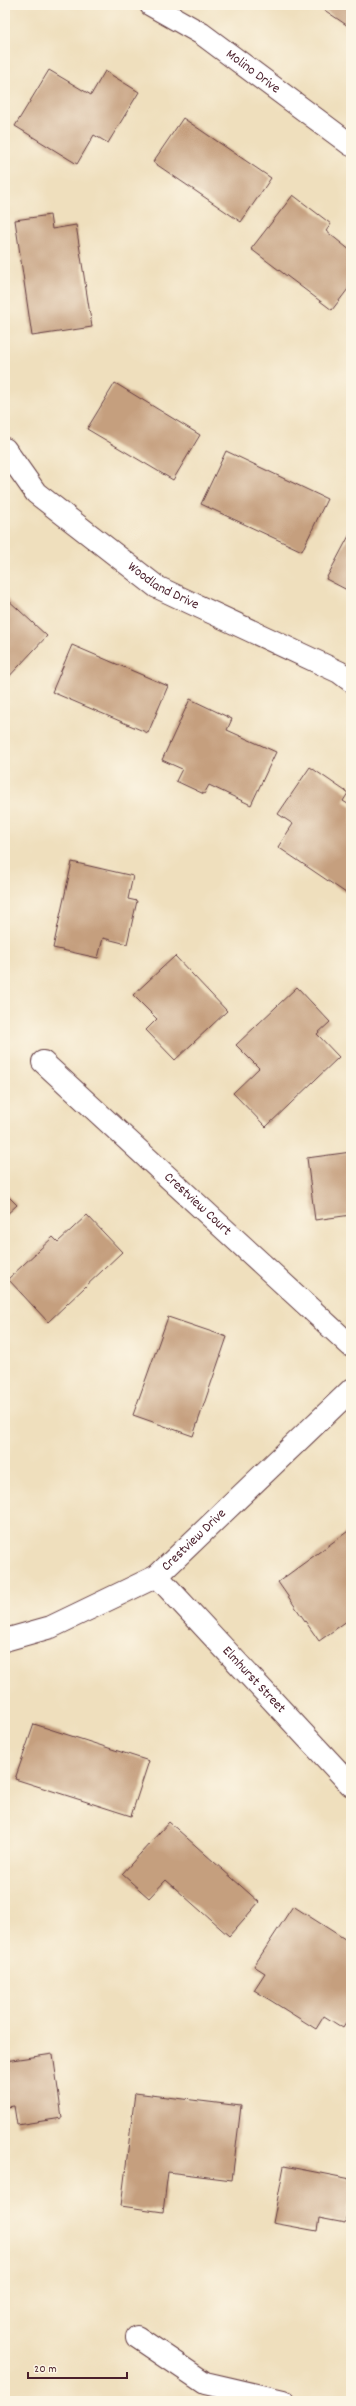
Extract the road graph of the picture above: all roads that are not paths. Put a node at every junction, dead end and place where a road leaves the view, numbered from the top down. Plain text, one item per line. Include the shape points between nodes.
1 (151, 5) edge
2 (351, 145) edge
3 (5, 449) edge
4 (351, 681) edge
5 (43, 1062) dead end
6 (351, 1346) edge
7 (351, 1390) edge
8 (157, 1576) junction
9 (5, 1640) edge
10 (351, 1785) edge
11 (137, 2336) dead end
12 (283, 2401) edge

1 - 2 street, Molino Drive via 202,34
3 - 4 street, Woodland Drive via 36,493 157,587 339,672
5 - 6 street, Crestview Court
7 - 8 street, Crestview Drive
8 - 9 street, Crestview Drive via 51,1627
8 - 10 street, Elmhurst Street
11 - 12 street via 205,2383

